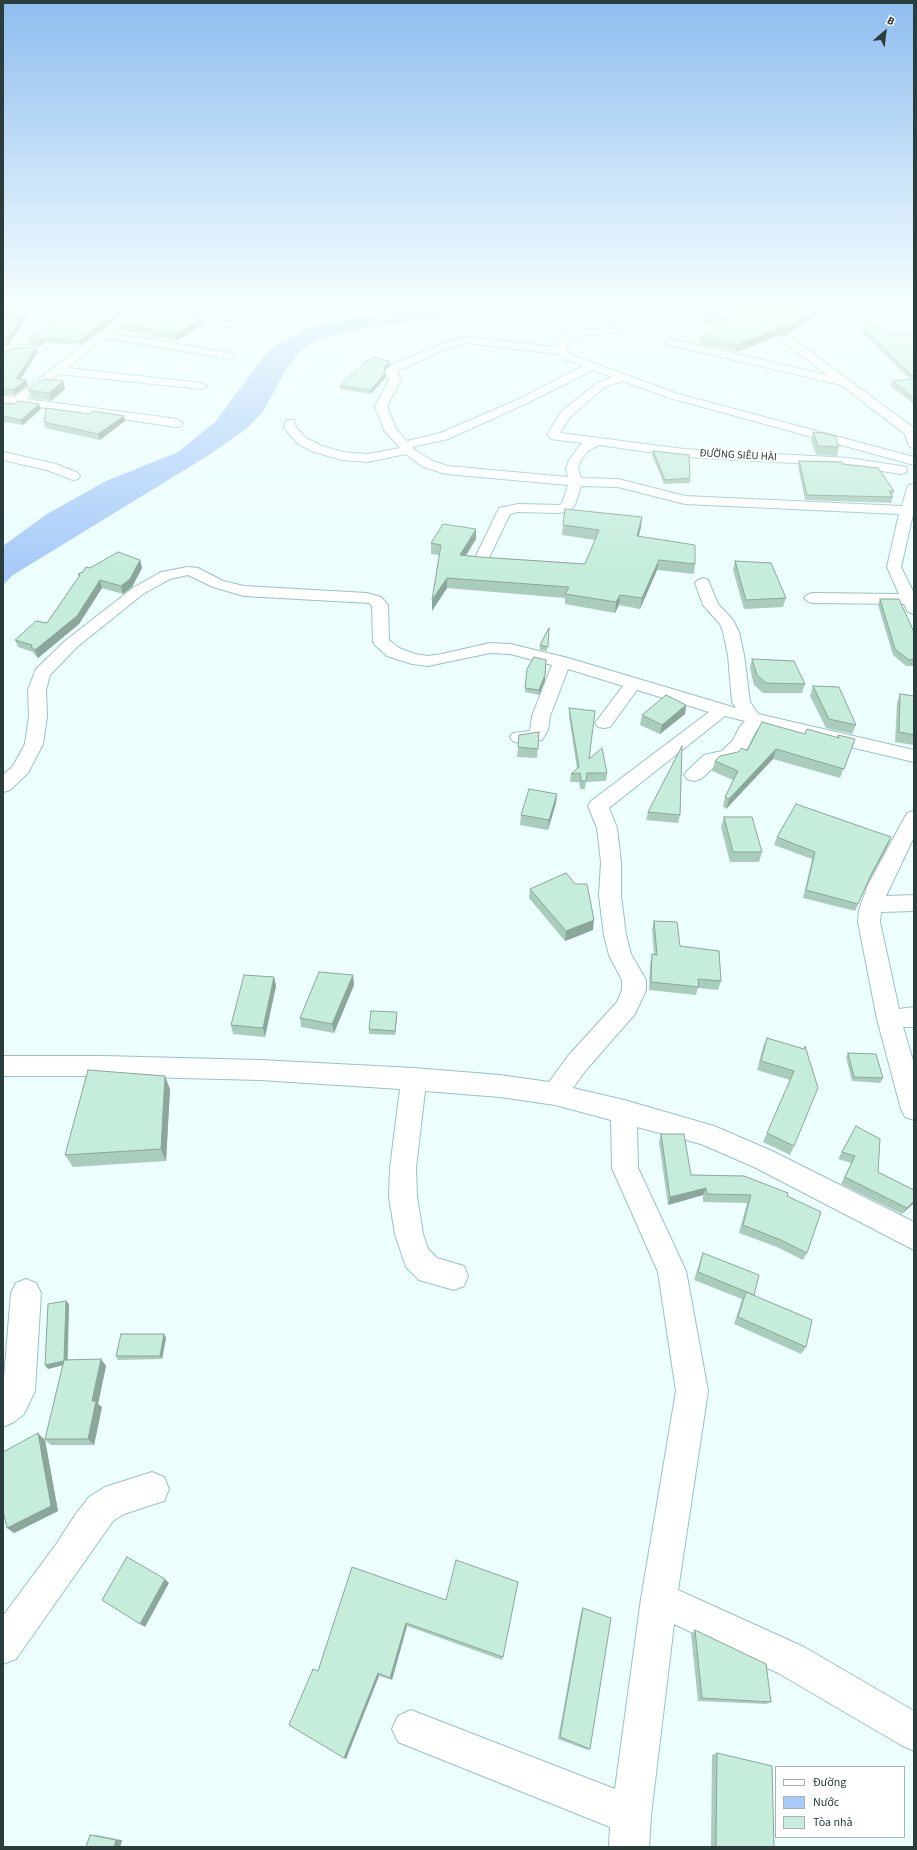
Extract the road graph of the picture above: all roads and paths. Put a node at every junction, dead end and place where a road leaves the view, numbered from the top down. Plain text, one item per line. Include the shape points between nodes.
1 (27, 393) edge
2 (388, 393) edge
3 (538, 393) edge
4 (591, 393) edge
5 (667, 393) edge
6 (858, 393) edge
7 (18, 401) junction
8 (5, 404) edge
9 (177, 423) dead end
10 (290, 423) dead end
11 (598, 441) junction
12 (914, 444) edge
13 (406, 448) junction
14 (3, 456) edge
15 (914, 460) edge
16 (914, 472) edge
17 (73, 476) dead end
18 (576, 482) junction
19 (914, 488) edge
20 (907, 510) junction
21 (480, 562) edge
22 (703, 583) dead end
23 (812, 598) dead end
24 (913, 606) edge
25 (562, 662) junction
26 (634, 683) junction
27 (722, 710) junction
28 (755, 718) junction
29 (604, 723) dead end
30 (519, 737) edge
31 (914, 756) edge
32 (694, 775) dead end
33 (3, 786) edge
34 (914, 818) edge
35 (914, 903) edge
36 (872, 904) junction
37 (914, 1018) edge
38 (889, 1019) junction
39 (3, 1066) edge
40 (414, 1079) junction
41 (556, 1094) junction
42 (914, 1109) edge
43 (624, 1111) junction
44 (914, 1237) edge
45 (454, 1276) dead end
46 (26, 1293) dead end
47 (3, 1411) edge
48 (152, 1489) dead end
49 (659, 1599) junction
50 (3, 1646) edge
51 (412, 1729) dead end
52 (914, 1732) edge
53 (630, 1831) edge

1 - 7 street
2 - 13 street via 381,406 390,430
3 - 13 street via 444,436
4 - 11 street, ĐƯỜNG SIÊU HÀI via 565,415 553,434
5 - 15 street
6 - 12 street via 911,432
7 - 8 street
7 - 9 street
10 - 13 street via 290,428 302,441 342,456 368,458
11 - 16 street, ĐƯỜNG SIÊU HÀI via 684,453 849,462
11 - 18 street via 584,448 575,460 572,469
13 - 18 street via 428,464 446,470
14 - 17 street via 51,466
18 - 20 street via 618,483 685,500
18 - 21 street via 568,505 564,508 518,508 504,511
19 - 20 street
20 - 24 street via 894,567
22 - 28 street via 711,605 727,623 731,632 741,702
23 - 24 street
25 - 26 street
25 - 30 street via 536,736
25 - 33 street via 510,648 490,648 428,661 412,659 393,652 381,642 380,605 375,600 244,591 218,584 193,571 173,572 138,591 71,644 42,673 37,690 38,716 34,744 21,769
26 - 27 street
26 - 29 street
27 - 28 street
27 - 41 street via 598,806 607,828 611,862 610,896 615,935 620,954 634,980 634,990 627,1007 577,1063
28 - 31 street
28 - 32 street via 741,743 728,756 711,759
34 - 36 street via 879,885
35 - 36 street
36 - 38 street via 869,922
37 - 38 street
38 - 42 street
39 - 40 street via 260,1070
40 - 41 street via 500,1086
40 - 45 street via 403,1168 403,1197 409,1234 416,1258 429,1270
41 - 43 street
43 - 44 street via 712,1137 763,1159
43 - 49 street via 625,1168 672,1271 692,1391
46 - 47 street via 19,1391 13,1403
48 - 50 street via 117,1500 101,1509
49 - 52 street via 791,1660
49 - 53 street
51 - 53 street

